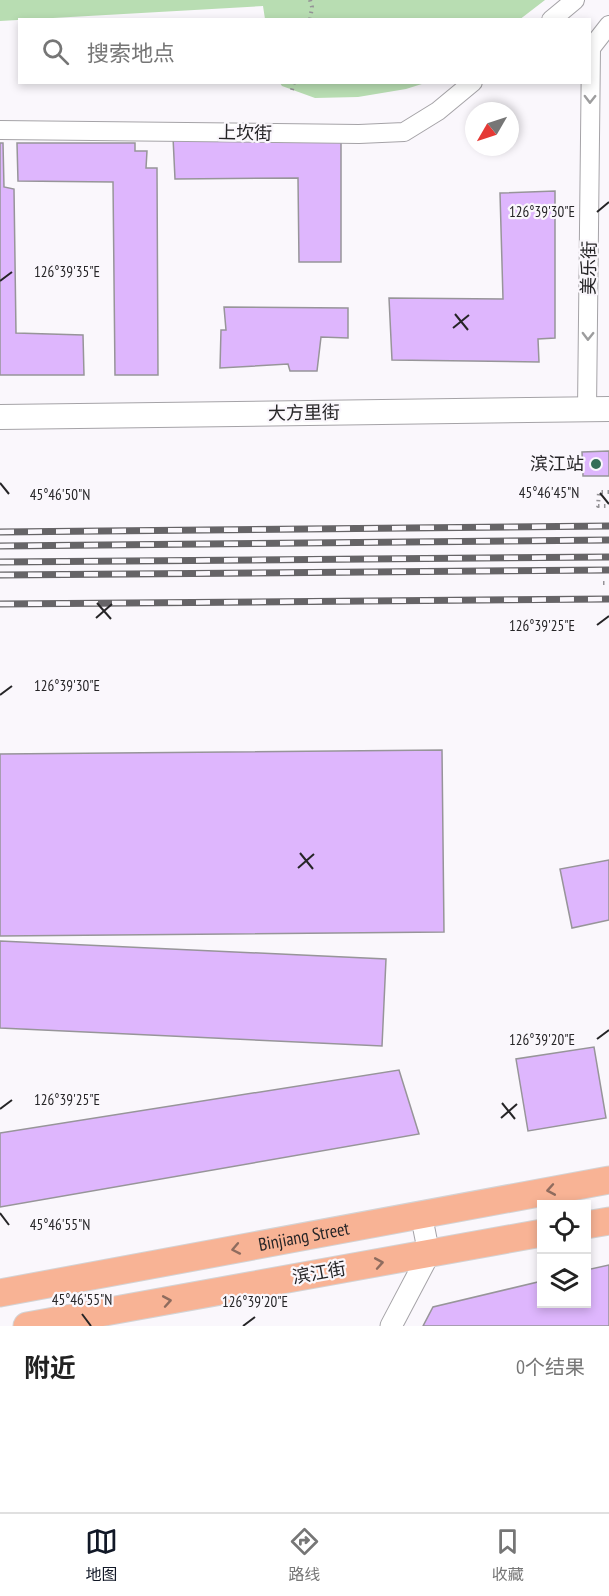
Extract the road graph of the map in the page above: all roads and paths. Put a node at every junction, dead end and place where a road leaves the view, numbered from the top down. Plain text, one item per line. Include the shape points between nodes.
1 (310, 0) edge
2 (575, 0) edge
3 (310, 18) edge
4 (553, 18) edge
5 (609, 26) edge
6 (294, 84) edge
7 (471, 84) edge
8 (292, 90) dead end
9 (0, 130) edge
10 (0, 403) edge
11 (598, 404) edge
12 (0, 417) edge
13 (609, 492) edge
14 (609, 506) edge
15 (603, 583) dead end
16 (609, 583) edge
17 (609, 1180) edge
18 (420, 1214) junction
19 (609, 1221) edge
20 (591, 1224) edge
21 (537, 1234) edge
22 (429, 1254) junction
23 (0, 1293) edge
24 (27, 1326) edge
25 (391, 1326) edge

1 - 3 path
2 - 4 street
5 -> 11 street, 美乐街 via 591,48
6 - 8 path
7 - 9 street, 上坎街 via 404,132
10 - 11 main road, 大方里街
11 - 12 main road, 大方里街
13 - 14 path via 599,492 597,506
15 - 16 path
17 -> 18 main road, Binjiang Street
18 - 22 street
18 -> 23 main road, Binjiang Street
19 - 20 main road
21 - 22 main road, 滨江街
24 -> 22 main road, 滨江街
22 - 25 street

